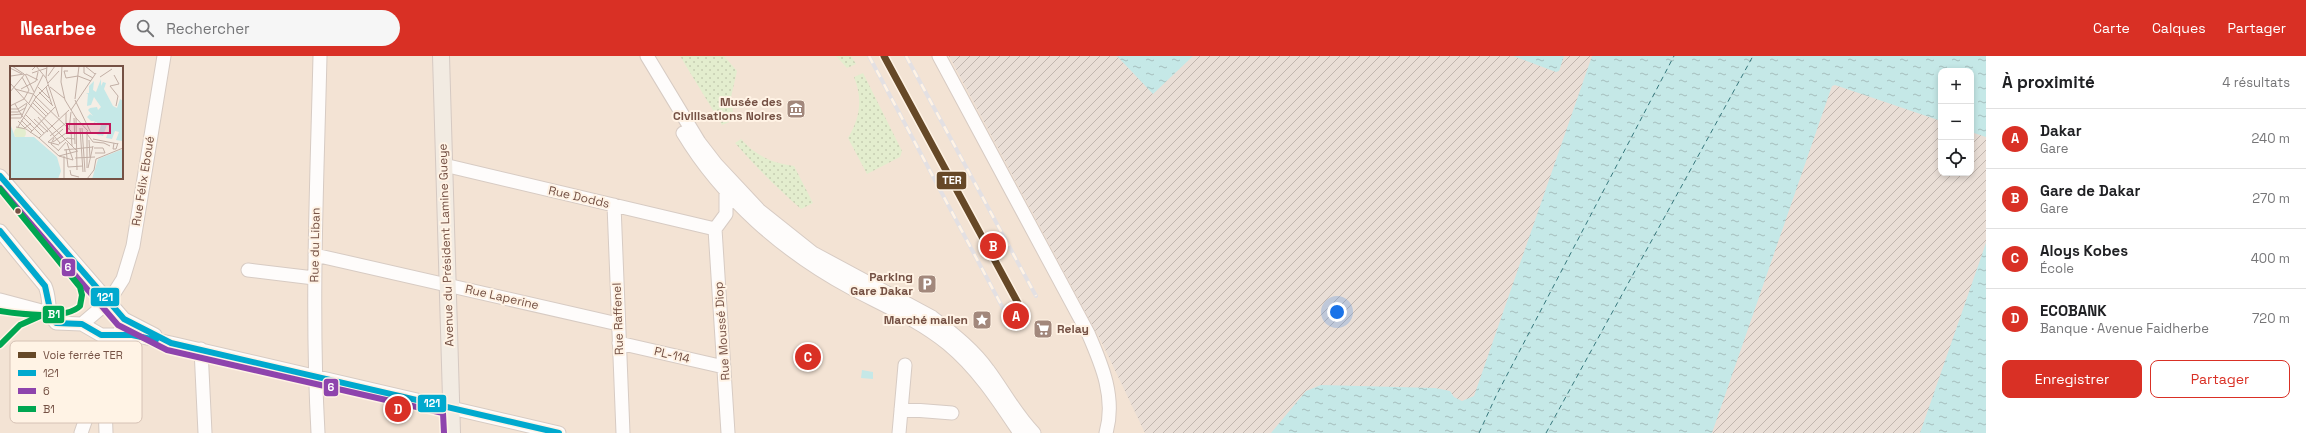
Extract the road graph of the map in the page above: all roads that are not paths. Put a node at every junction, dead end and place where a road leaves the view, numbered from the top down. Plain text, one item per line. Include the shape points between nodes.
1 (164, 56) edge
2 (320, 56) edge
3 (441, 56) edge
4 (637, 56) edge
5 (647, 56) edge
6 (939, 56) edge
7 (444, 165) junction
8 (0, 176) edge
9 (726, 190) junction
10 (614, 205) junction
11 (745, 209) junction
12 (726, 214) junction
13 (715, 229) junction
14 (0, 230) edge
15 (315, 255) junction
16 (248, 270) dead end
17 (314, 278) junction
18 (447, 285) junction
19 (0, 300) edge
20 (109, 301) junction
21 (49, 313) junction
22 (124, 319) junction
23 (82, 324) junction
24 (618, 324) junction
25 (101, 335) junction
26 (119, 335) junction
27 (104, 341) edge
28 (116, 341) edge
29 (171, 343) junction
30 (619, 343) junction
31 (201, 350) junction
32 (905, 364) dead end
33 (724, 367) junction
34 (315, 376) junction
35 (451, 407) junction
36 (901, 409) junction
37 (952, 413) dead end
38 (84, 423) edge
39 (106, 423) edge
40 (530, 430) edge
41 (81, 433) edge
42 (106, 433) edge
43 (205, 433) edge
44 (318, 433) edge
45 (452, 433) edge
46 (558, 433) edge
47 (623, 433) edge
48 (728, 433) edge
49 (899, 433) edge
50 (1020, 433) edge
51 (1034, 433) edge
52 (1106, 433) edge

1 - 20 street, Rue Félix Eboué via 132,246 123,279
2 - 15 street, Rue du Liban
3 - 7 main road, Avenue du Président Lamine Gueye
4 - 9 street via 693,150
5 - 51 street via 699,142 759,210 813,253 932,317 945,327 970,349 987,369
6 - 52 street via 1088,333 1101,362 1108,389 1110,412
7 - 10 street, Rue Dodds
7 - 18 main road, Avenue du Président Lamine Gueye
8 - 20 street
9 - 11 street
9 - 12 street
10 - 13 street, Rue Dodds
10 - 24 street, Rue Raffenel
11 - 12 street
11 - 50 street via 792,250 820,269 911,319 947,343 990,388
12 - 13 street
13 - 33 street, Rue Moussé Diop
14 - 21 street via 45,286 49,294
15 - 17 street, Rue du Liban
15 - 18 street, Rue Laperine
16 - 17 street
17 - 34 street, Rue du Liban
18 - 24 street, Rue Laperine
18 - 35 main road, Avenue du Président Lamine Gueye
19 - 21 street
20 - 22 street
20 - 23 street, Rue Félix Eboué
21 - 23 street via 56,322
22 - 26 street
22 - 29 street
23 - 25 street
24 - 30 street, Rue Raffenel
25 - 26 street
25 - 27 street
26 - 28 street
26 - 29 street
29 - 31 street
30 - 33 street, PL-114
30 - 47 street, Rue Raffenel
31 - 34 street
31 - 43 street
32 - 36 street
33 - 48 street, Rue Moussé Diop
34 - 35 street
34 - 44 street, Rue du Liban
35 - 40 street
35 - 45 main road, Avenue du Président Lamine Gueye
36 - 37 street
36 - 49 street
38 - 41 street
39 - 42 street
40 - 46 street

